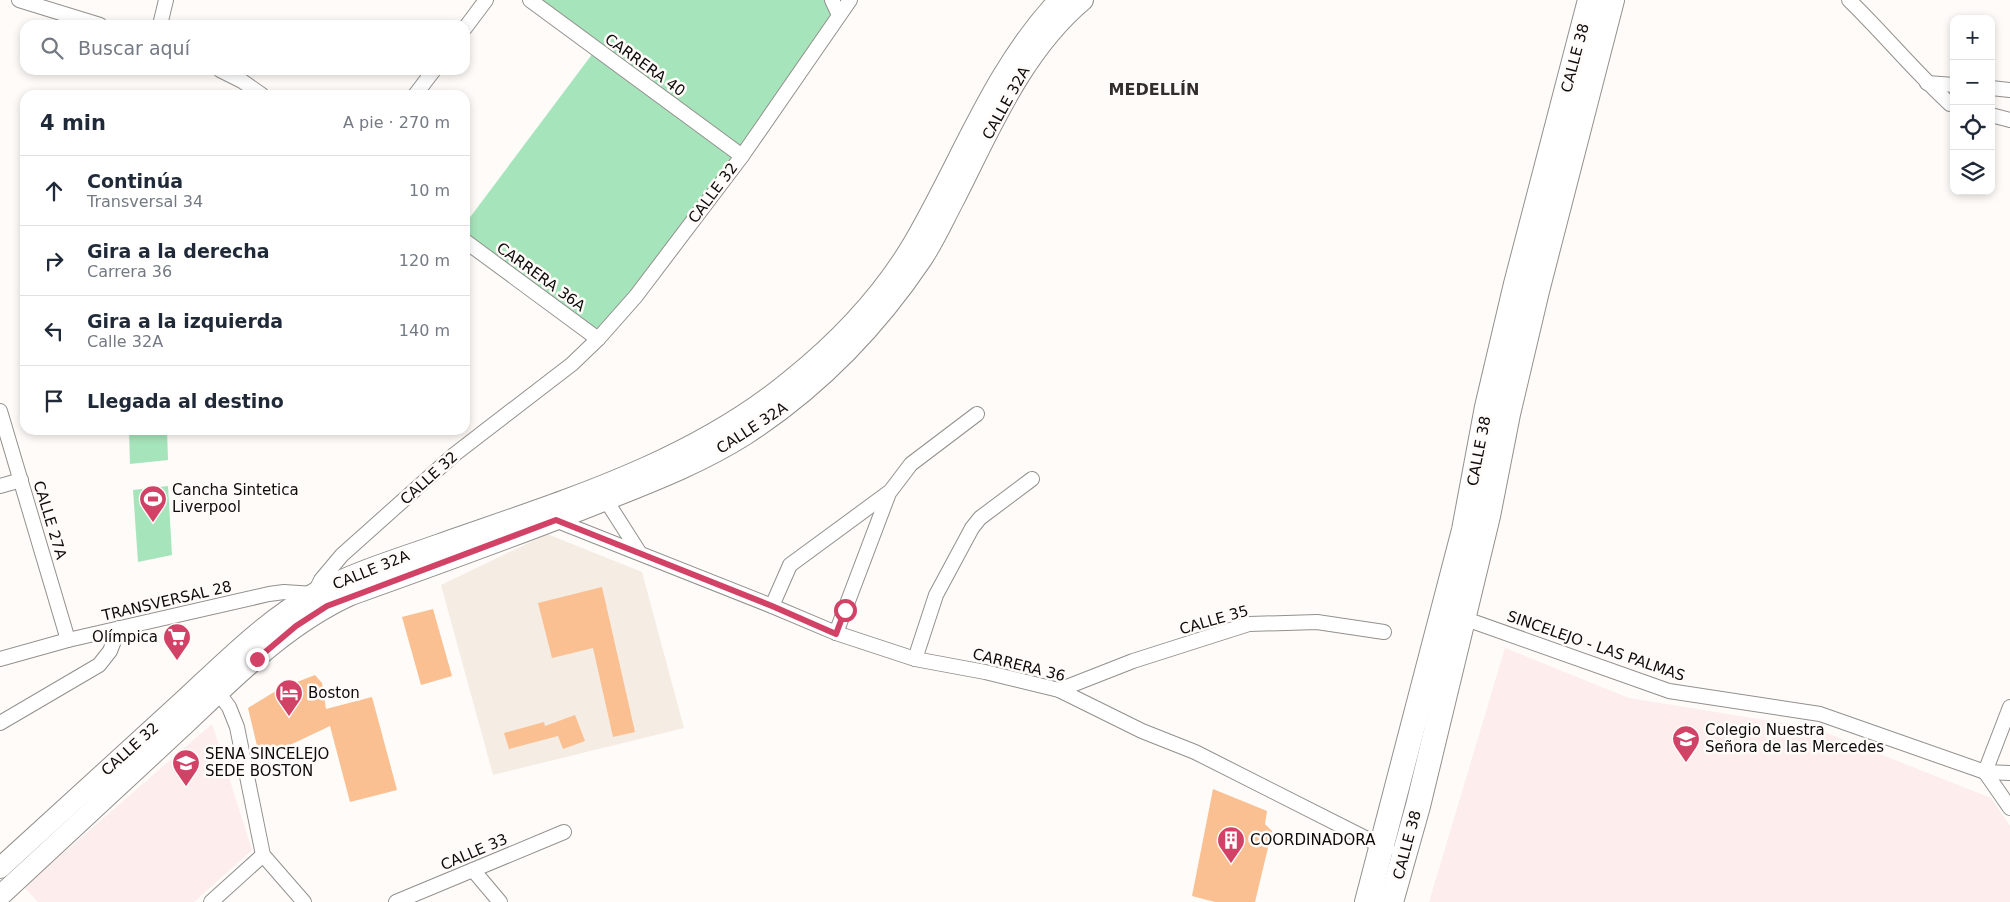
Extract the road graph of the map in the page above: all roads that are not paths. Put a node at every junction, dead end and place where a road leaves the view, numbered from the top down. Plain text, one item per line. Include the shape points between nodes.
1 (19, 0) edge
2 (166, 0) edge
3 (486, 0) edge
4 (530, 0) edge
5 (832, 0) edge
6 (850, 0) edge
7 (1059, 0) edge
8 (1083, 0) edge
9 (1590, 0) edge
10 (1612, 0) edge
11 (1849, 0) edge
12 (839, 15) junction
13 (84, 20) edge
14 (161, 20) edge
15 (470, 21) edge
16 (230, 75) edge
17 (430, 75) edge
18 (1927, 83) junction
19 (1950, 85) edge
20 (1995, 88) edge
21 (255, 90) edge
22 (419, 90) edge
23 (2010, 90) edge
24 (1950, 102) edge
25 (1995, 116) edge
26 (2010, 120) edge
27 (742, 156) junction
28 (470, 245) edge
29 (598, 339) junction
30 (0, 410) edge
31 (978, 414) dead end
32 (1032, 479) dead end
33 (21, 480) junction
34 (0, 486) edge
35 (602, 493) junction
36 (889, 493) junction
37 (616, 519) junction
38 (556, 520) junction
39 (600, 538) junction
40 (639, 552) junction
41 (396, 579) junction
42 (314, 594) junction
43 (772, 606) junction
44 (1463, 618) junction
45 (118, 628) junction
46 (1384, 632) dead end
47 (836, 634) junction
48 (68, 640) junction
49 (0, 659) edge
50 (257, 659) junction
51 (915, 659) junction
52 (213, 686) junction
53 (1059, 690) junction
54 (2010, 707) edge
55 (0, 723) edge
56 (1985, 772) junction
57 (2010, 773) edge
58 (2010, 808) edge
59 (564, 832) dead end
60 (1381, 847) junction
61 (264, 855) junction
62 (1404, 855) junction
63 (0, 868) edge
64 (473, 870) junction
65 (0, 896) edge
66 (211, 902) edge
67 (304, 902) edge
68 (396, 902) edge
69 (500, 902) edge
70 (1367, 902) edge
71 (1392, 902) edge

1 - 13 street
2 - 14 street
3 - 15 street
4 - 27 street, CARRERA 40
5 - 12 street
6 - 12 street, CALLE 32
7 - 35 main road, CALLE 32A via 1016,52 1001,76 894,273 848,327 789,382 743,416
8 - 35 main road, CALLE 32A via 1051,32 1029,61 1008,95 929,250 861,338 799,396 746,434 668,477
9 - 60 highway, CALLE 38 via 1487,407 1464,530
10 - 44 highway, CALLE 38 via 1530,319
11 - 18 street
12 - 27 street, CALLE 32
16 - 21 street
17 - 22 street
18 - 19 street
18 - 24 street
20 - 23 street
25 - 26 street
27 - 29 street, CALLE 32 via 636,296
28 - 29 street, CARRERA 36A
29 - 42 street, CALLE 32 via 572,364 455,454 342,556 321,580
30 - 33 street, CALLE 27A
31 - 36 street via 911,464
32 - 51 street via 980,518 972,528 936,595
33 - 34 street
33 - 48 street, CALLE 27A
35 - 37 street
35 - 38 main road, CALLE 32A
35 - 42 main road, CALLE 32A via 390,562
36 - 43 street via 790,566
36 - 47 street
37 - 39 street via 611,530
37 - 40 street
38 - 39 street, CARRERA 36
38 - 41 main road, CALLE 32A
39 - 40 street, CARRERA 36
40 - 43 street, CARRERA 36
41 - 42 main road
41 - 50 main road, CALLE 32A via 327,606 296,626
42 - 45 street, TRANSVERSAL 28 via 277,593
42 - 50 main road via 301,613 272,639
42 - 52 main road, CALLE 32 via 270,625
43 - 47 street, CARRERA 36
44 - 56 street, SINCELEJO - LAS PALMAS via 1669,691 1820,714
44 - 62 highway, CALLE 38
45 - 48 street, TRANSVERSAL 28
45 - 55 street via 110,651 99,665
46 - 53 street, CALLE 35 via 1317,622 1249,624 1133,661
47 - 51 street, CARRERA 36
48 - 49 street, TRANSVERSAL 28
50 - 52 main road, CALLE 32
51 - 53 street, CARRERA 36
52 - 61 street via 229,707 237,727
52 - 63 main road, CALLE 32
52 - 65 main road, CALLE 32
53 - 60 street, CARRERA 36 via 1142,731 1195,752
54 - 56 street
56 - 57 street, SINCELEJO - LAS PALMAS
56 - 58 street
59 - 64 street, CALLE 33
60 - 62 street, CARRERA 36
60 - 70 highway, CALLE 38
61 - 66 street
61 - 67 street
62 - 71 highway, CALLE 38
64 - 68 street, CALLE 33
64 - 69 street

